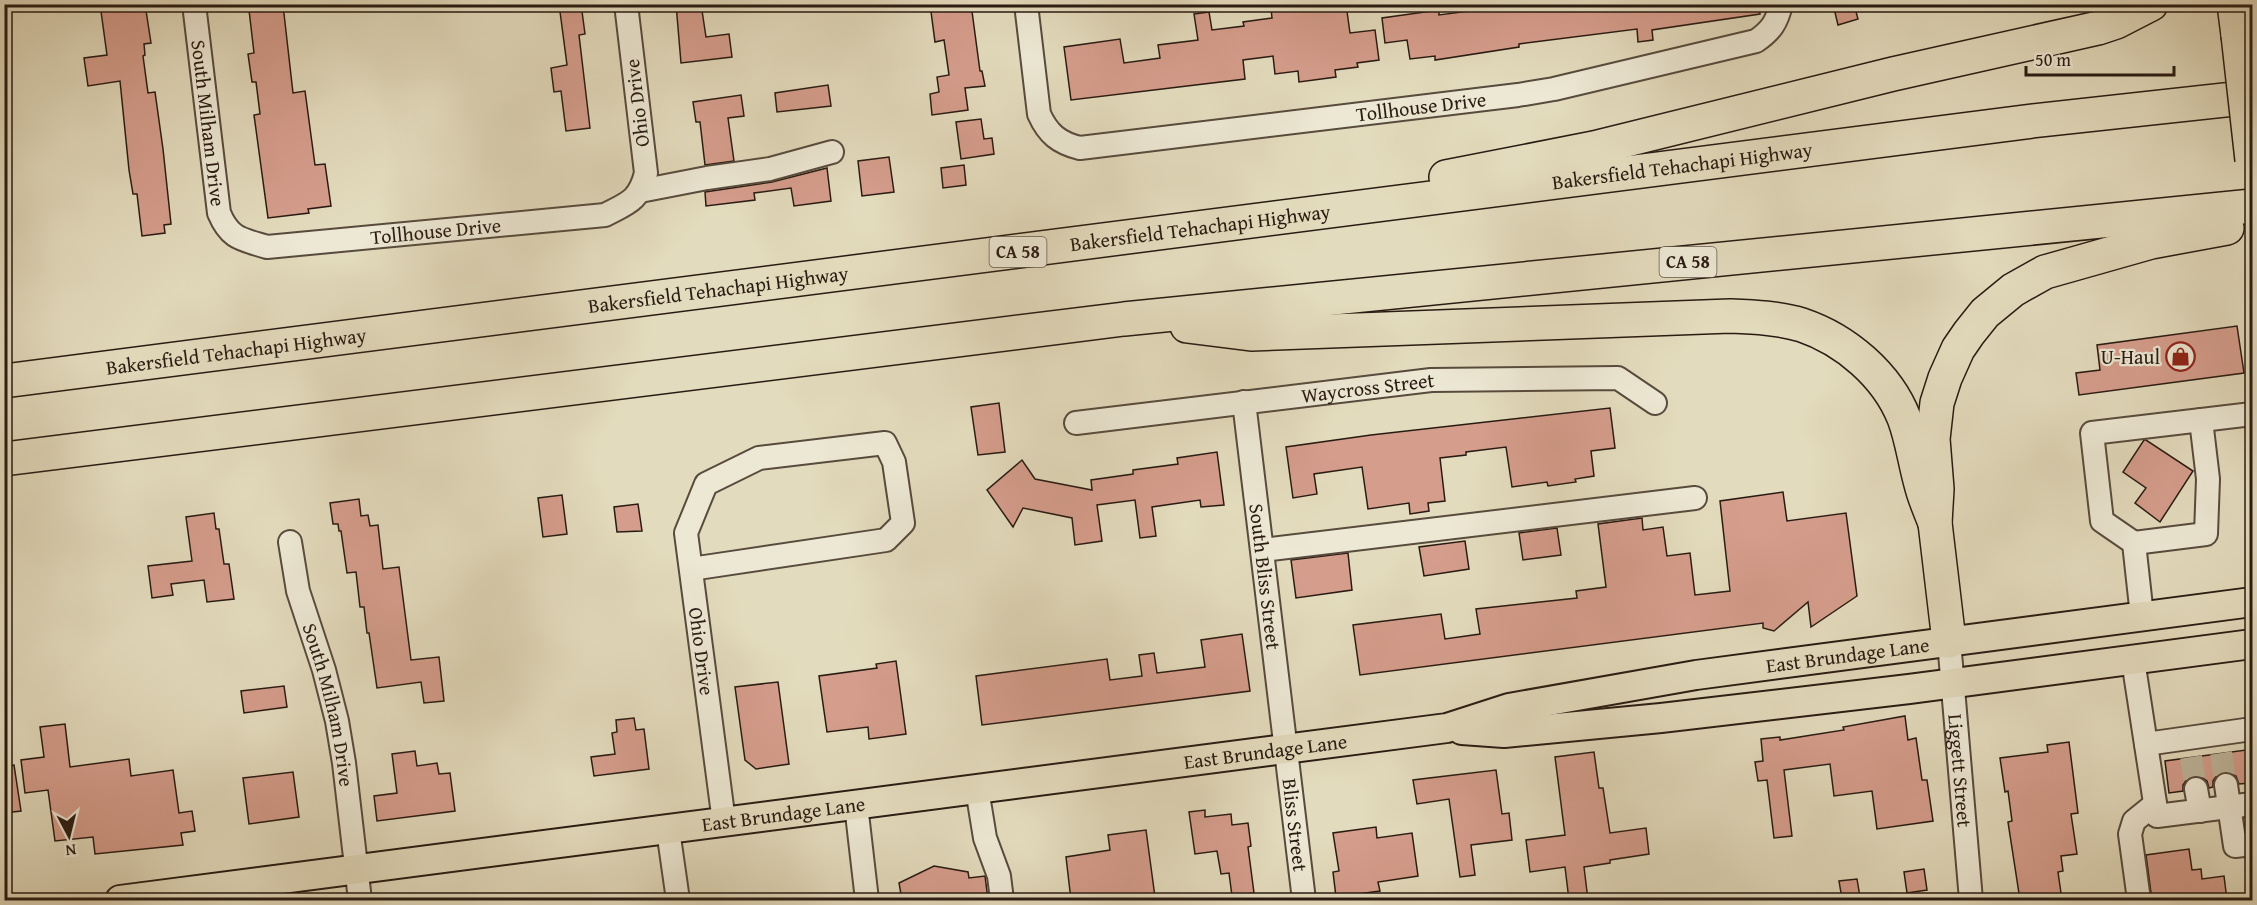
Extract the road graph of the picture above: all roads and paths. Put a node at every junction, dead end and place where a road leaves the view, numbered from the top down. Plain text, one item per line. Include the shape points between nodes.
1 (194, 4) edge
2 (626, 4) edge
3 (1026, 4) edge
4 (2151, 4) edge
5 (1779, 13) edge
6 (2236, 20) edge
7 (2253, 76) edge
8 (2253, 97) edge
9 (2032, 121) junction
10 (832, 152) dead end
11 (2253, 160) edge
12 (638, 195) junction
13 (2253, 206) edge
14 (2253, 223) edge
15 (1152, 235) junction
16 (234, 237) joint
17 (1124, 319) junction
18 (4, 381) edge
19 (1244, 402) junction
20 (1655, 403) dead end
21 (2253, 414) edge
22 (2201, 420) junction
23 (1076, 423) dead end
24 (4, 459) edge
25 (1695, 498) dead end
26 (1935, 523) junction
27 (290, 542) dead end
28 (2134, 543) junction
29 (1263, 550) junction
30 (691, 569) junction
31 (2253, 602) edge
32 (2142, 616) junction
33 (1949, 641) junction
34 (2253, 644) edge
35 (2133, 660) junction
36 (1953, 683) junction
37 (1447, 728) junction
38 (2253, 729) edge
39 (2146, 744) junction
40 (1287, 749) junction
41 (977, 789) junction
42 (2228, 796) junction
43 (2155, 804) junction
44 (2253, 804) edge
45 (856, 805) junction
46 (724, 822) junction
47 (668, 830) junction
48 (2253, 844) edge
49 (356, 869) junction
50 (120, 900) edge
51 (360, 900) edge
52 (678, 900) edge
53 (867, 900) edge
54 (1002, 900) edge
55 (1304, 900) edge
56 (1971, 900) edge
57 (2139, 900) edge

1 - 16 street, South Milham Drive via 219,213
2 - 12 street, Ohio Drive via 646,173
3 - 5 street, Tollhouse Drive via 1039,114 1055,138 1080,148 1530,93 1756,41 1768,33
4 - 15 highway via 2098,28 1594,148
6 - 11 highway, bridge
7 - 9 highway
8 - 9 highway, Bakersfield Tehachapi Highway / CA 58
9 - 15 highway, Bakersfield Tehachapi Highway / CA 58
10 - 12 street, Tollhouse Drive via 770,169 706,178
12 - 16 street, Tollhouse Drive via 604,215 581,218 267,247
13 - 17 highway, CA 58
14 - 26 highway via 2151,242 2045,272 2013,290 1985,313 1958,349 1937,404 1933,439
15 - 18 highway, Bakersfield Tehachapi Highway / CA 58
17 - 24 highway, CA 58
17 - 26 highway via 1251,334 1730,316 1802,326 1834,339 1857,355 1889,390 1904,420 1921,487
19 - 20 street, Waycross Street via 1431,380 1618,378
19 - 23 street, Waycross Street
19 - 29 street, South Bliss Street
21 - 22 street
22 - 28 street via 2208,479 2205,534
22 - 28 street via 2092,433 2102,521
25 - 29 street
26 - 33 highway
27 - 49 street, South Milham Drive via 298,591 337,721
28 - 32 street
29 - 40 street, South Bliss Street
30 - 30 street, Ohio Drive via 686,532 706,484 759,458 885,443 894,462 903,523 886,540
30 - 46 street, Ohio Drive
31 - 32 main road, East Brundage Lane
32 - 33 main road, East Brundage Lane
33 - 36 street, Liggett Street
33 - 37 main road, East Brundage Lane via 1648,683 1509,708
34 - 35 main road, East Brundage Lane
35 - 36 main road, East Brundage Lane
35 - 39 street
36 - 37 main road, East Brundage Lane via 1514,732
36 - 56 street, Liggett Street
37 - 40 main road, East Brundage Lane
38 - 39 street via 2220,743 2189,747
39 - 43 street
40 - 41 main road, East Brundage Lane
40 - 55 street, Bliss Street
41 - 45 main road, East Brundage Lane
41 - 54 street
42 - 43 street via 2198,800 2157,816
42 - 44 street
42 - 48 street via 2235,846
43 - 57 street via 2134,821 2130,834
45 - 46 main road, East Brundage Lane
45 - 53 street
46 - 47 main road, East Brundage Lane
47 - 49 main road, East Brundage Lane
47 - 52 street
49 - 50 main road, East Brundage Lane
49 - 51 street, South Milham Drive

